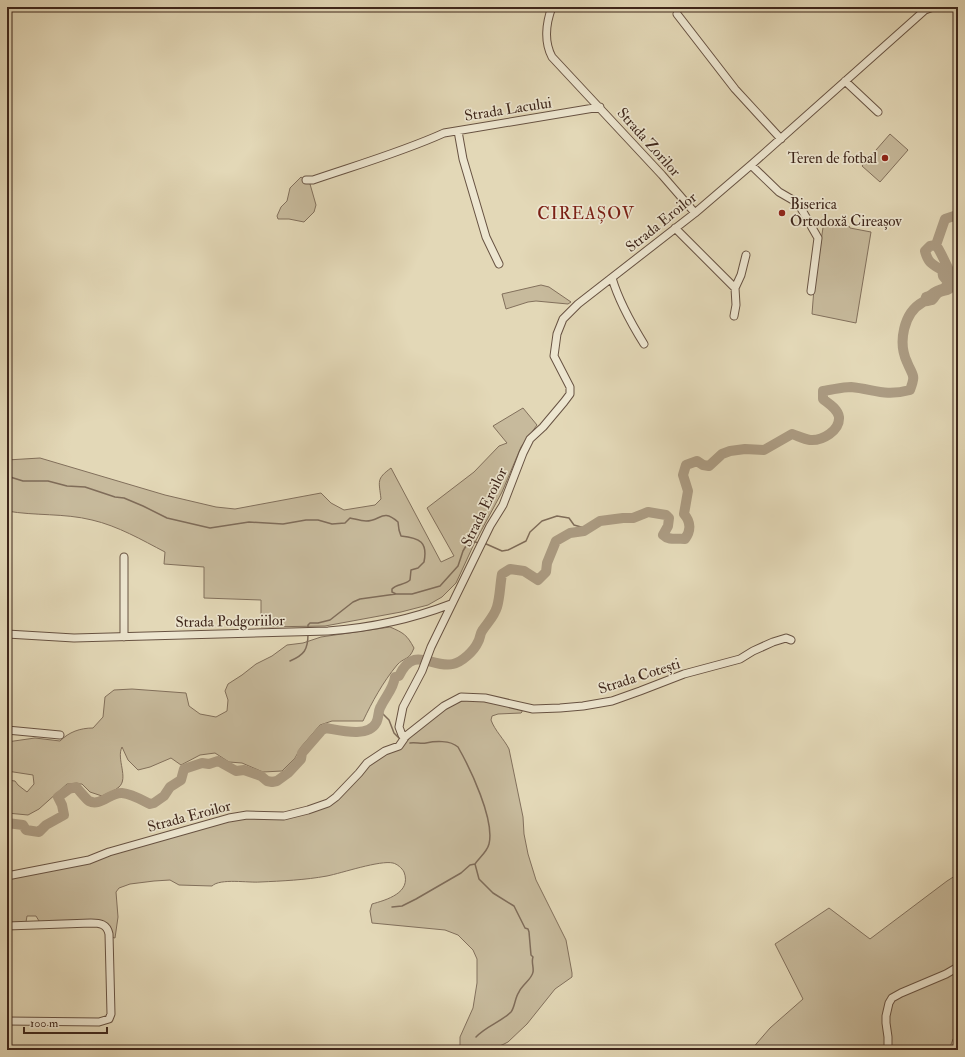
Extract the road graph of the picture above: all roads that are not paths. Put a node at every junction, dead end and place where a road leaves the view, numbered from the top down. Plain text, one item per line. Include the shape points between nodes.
1 (552, 7) edge
2 (933, 7) edge
3 (925, 8) edge
4 (677, 14) dead end
5 (845, 81) junction
6 (600, 107) junction
7 (878, 112) dead end
8 (458, 131) junction
9 (780, 139) junction
10 (750, 165) junction
11 (306, 180) dead end
12 (694, 213) junction
13 (675, 228) junction
14 (746, 254) dead end
15 (499, 264) dead end
16 (612, 278) junction
17 (735, 288) junction
18 (811, 291) dead end
19 (734, 316) dead end
20 (644, 344) dead end
21 (124, 557) dead end
22 (451, 604) junction
23 (7, 634) edge
24 (124, 637) junction
25 (791, 640) dead end
26 (7, 730) edge
27 (60, 735) dead end
28 (406, 736) junction
29 (7, 876) edge
30 (7, 926) edge
31 (958, 967) edge
32 (7, 1021) edge
33 (888, 1050) edge

1 - 6 street via 546,38 548,49 552,57
2 - 3 street, Strada Eroilor
3 - 5 street, Strada Eroilor
4 - 9 street via 735,89
5 - 7 street
5 - 9 street, Strada Eroilor
6 - 8 street, Strada Lacului
6 - 12 street, Strada Zorilor
8 - 11 street, Strada Lacului via 444,133 385,156 313,180
8 - 15 street via 463,159 486,237
9 - 10 street, Strada Eroilor
10 - 12 street, Strada Eroilor
10 - 18 street via 779,192 798,203 818,238
12 - 13 street, Strada Eroilor
13 - 16 street, Strada Eroilor
13 - 17 street
14 - 17 street
16 - 20 street via 629,321
16 - 22 street, Strada Eroilor via 563,319 557,334 554,356 570,387 570,394 530,439 503,505
17 - 19 street
21 - 24 street
22 - 24 street, Strada Podgoriilor via 417,616 348,630
22 - 28 street, Strada Eroilor via 426,663 403,707 398,727 402,735
23 - 24 street, Strada Podgoriilor via 74,638
25 - 28 street, Strada Cotești via 786,638 773,642 740,659 684,674 612,701 583,706 533,709 485,698 461,697 444,706
26 - 27 street
28 - 29 street, Strada Eroilor via 399,746 385,751 367,763 328,803 284,816 229,818 89,860
30 - 32 street via 91,923 105,926 109,934 110,1014 109,1019 99,1022
31 - 33 street via 892,998 886,1016

